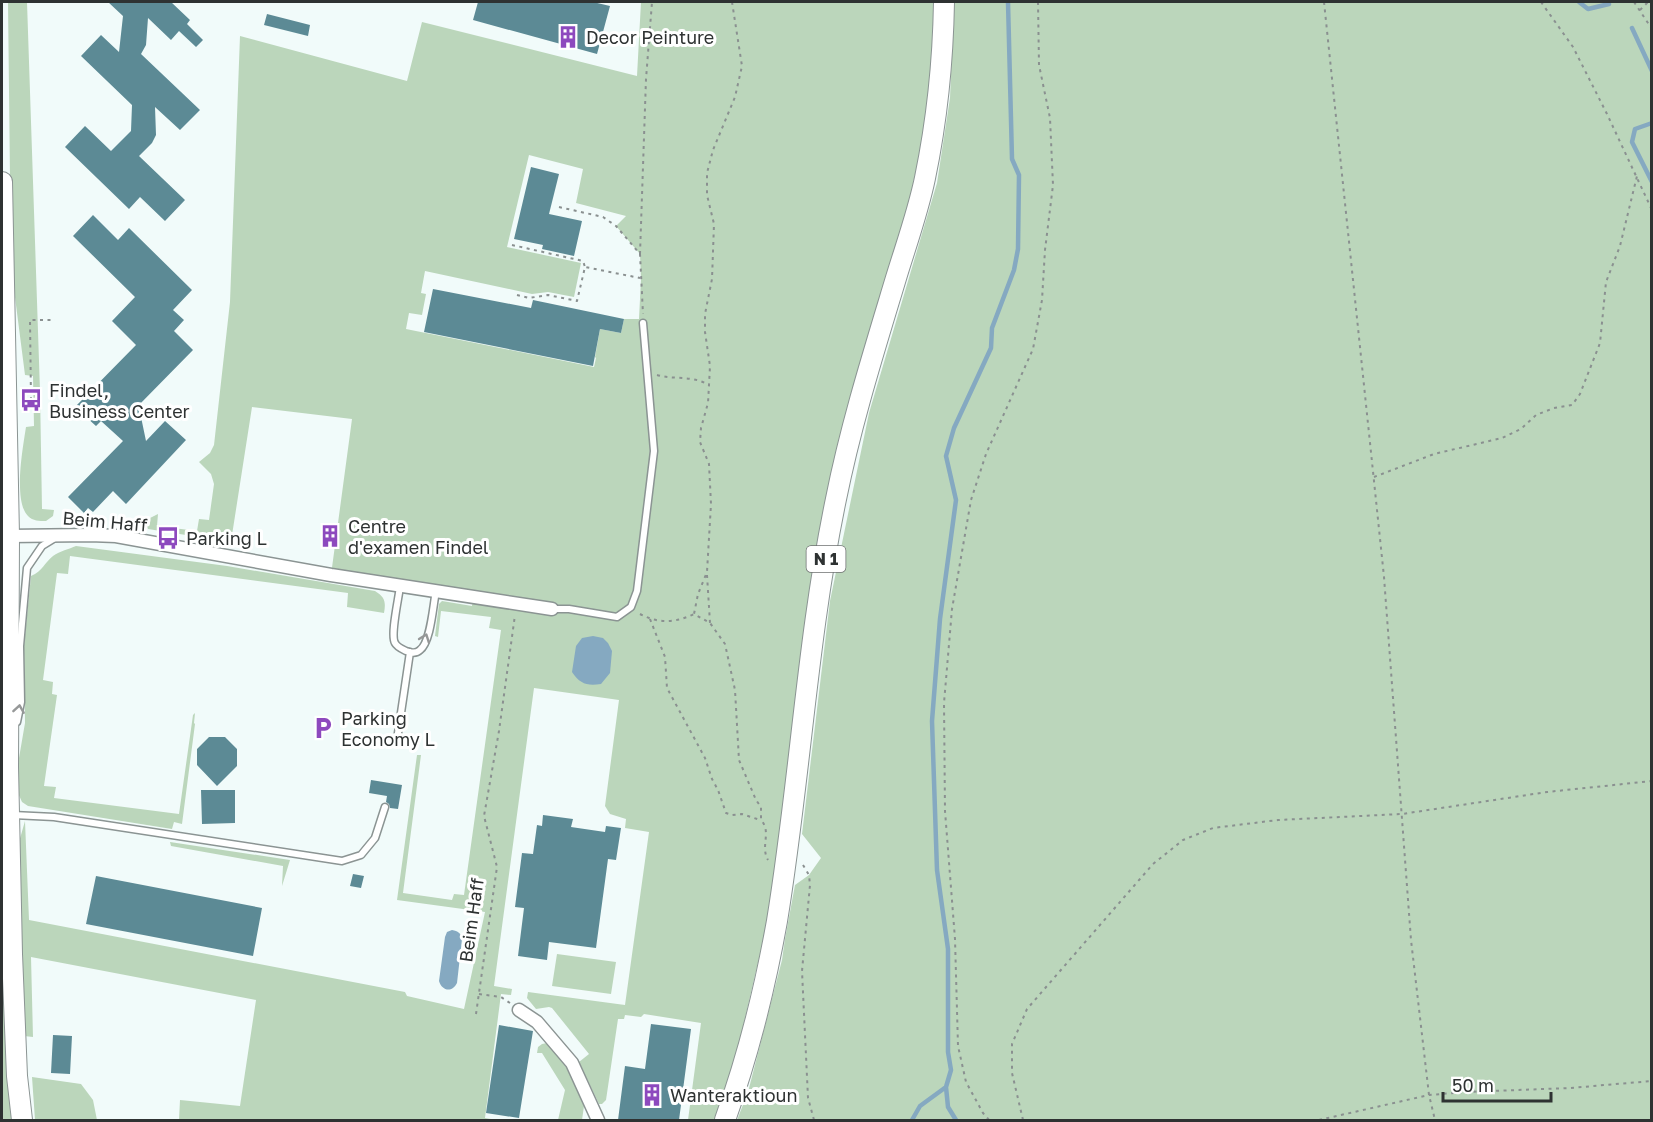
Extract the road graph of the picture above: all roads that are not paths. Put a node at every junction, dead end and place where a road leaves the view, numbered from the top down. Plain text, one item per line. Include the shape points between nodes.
1 (944, 2) edge
2 (2, 182) edge
3 (643, 323) road end
4 (60, 535) junction
5 (9, 536) junction
6 (400, 586) junction
7 (436, 591) junction
8 (552, 609) joint
9 (410, 652) junction
10 (398, 734) dead end
11 (8, 766) junction
12 (385, 807) dead end
13 (9, 815) junction
14 (519, 1010) road end
15 (17, 1076) junction
16 (22, 1120) edge
17 (30, 1120) edge
18 (598, 1120) edge
19 (725, 1120) edge

1 - 19 main road, N 1 via 936,114 925,181 860,398 836,500 777,920 740,1078
2 - 5 main road
3 - 8 lane via 654,452 637,591 631,607 617,616
4 - 5 street, Beim Haff
4 - 6 street, Beim Haff via 116,537
11 -> 4 lane via 21,702 20,646 27,568 42,546
5 - 11 main road
6 - 7 street, Beim Haff
6 - 9 lane via 394,643
7 - 8 street, Beim Haff
9 -> 7 lane via 421,650 426,641
9 - 10 lane
11 - 13 main road
12 - 13 lane via 368,847 361,855 342,861 54,816
13 - 15 main road
14 - 18 street via 537,1022 572,1063
15 - 16 main road
15 - 17 lane

